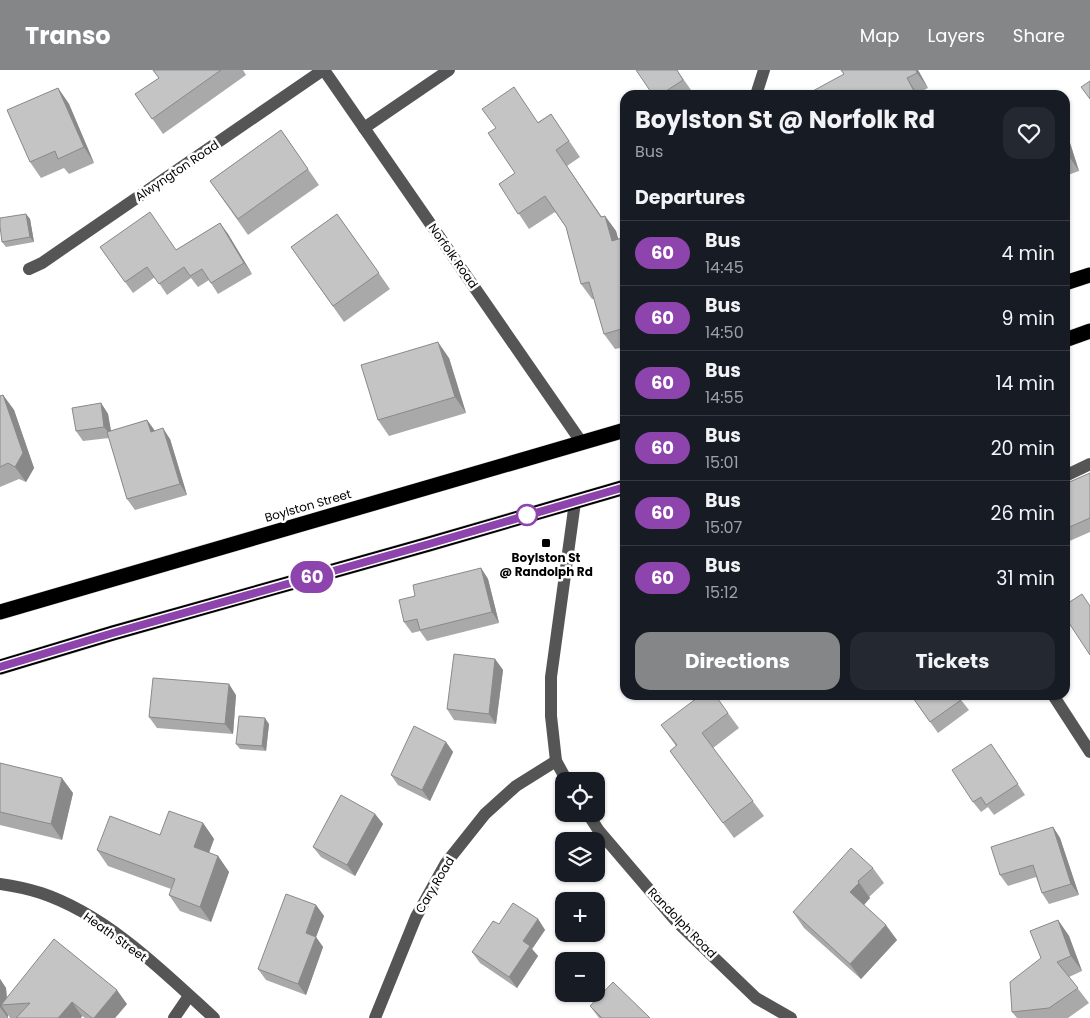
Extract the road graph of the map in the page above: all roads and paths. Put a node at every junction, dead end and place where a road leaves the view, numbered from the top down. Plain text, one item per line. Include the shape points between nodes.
1 (323, 70) edge
2 (449, 70) edge
3 (764, 70) edge
4 (759, 90) edge
5 (364, 128) junction
6 (29, 269) dead end
7 (1090, 275) edge
8 (1070, 282) edge
9 (1090, 331) edge
10 (1070, 338) edge
11 (620, 432) edge
12 (582, 443) junction
13 (1090, 464) edge
14 (1070, 474) edge
15 (620, 488) edge
16 (575, 502) junction
17 (0, 612) edge
18 (0, 667) edge
19 (1056, 700) edge
20 (1090, 752) edge
21 (556, 761) junction
22 (562, 772) edge
23 (593, 822) edge
24 (0, 884) edge
25 (189, 996) junction
26 (174, 1018) edge
27 (214, 1018) edge
28 (375, 1018) edge
29 (790, 1018) edge

1 - 5 street, Norfolk Road
1 - 6 street, Alwyngton Road
2 - 5 street
3 - 4 street
5 - 12 street, Norfolk Road
7 - 8 highway
9 - 10 highway
11 - 12 highway, Boylston Street
12 - 17 highway, Boylston Street
13 - 14 street
15 - 16 highway
16 - 18 highway
16 - 21 street via 551,677
19 - 20 street
21 - 22 street
21 - 28 street, Cary Road via 516,786 485,814 446,863 416,917
23 - 29 street, Randolph Road via 676,921 756,998
24 - 25 street, Heath Street via 41,893 94,919
25 - 26 street
25 - 27 street, Heath Street

